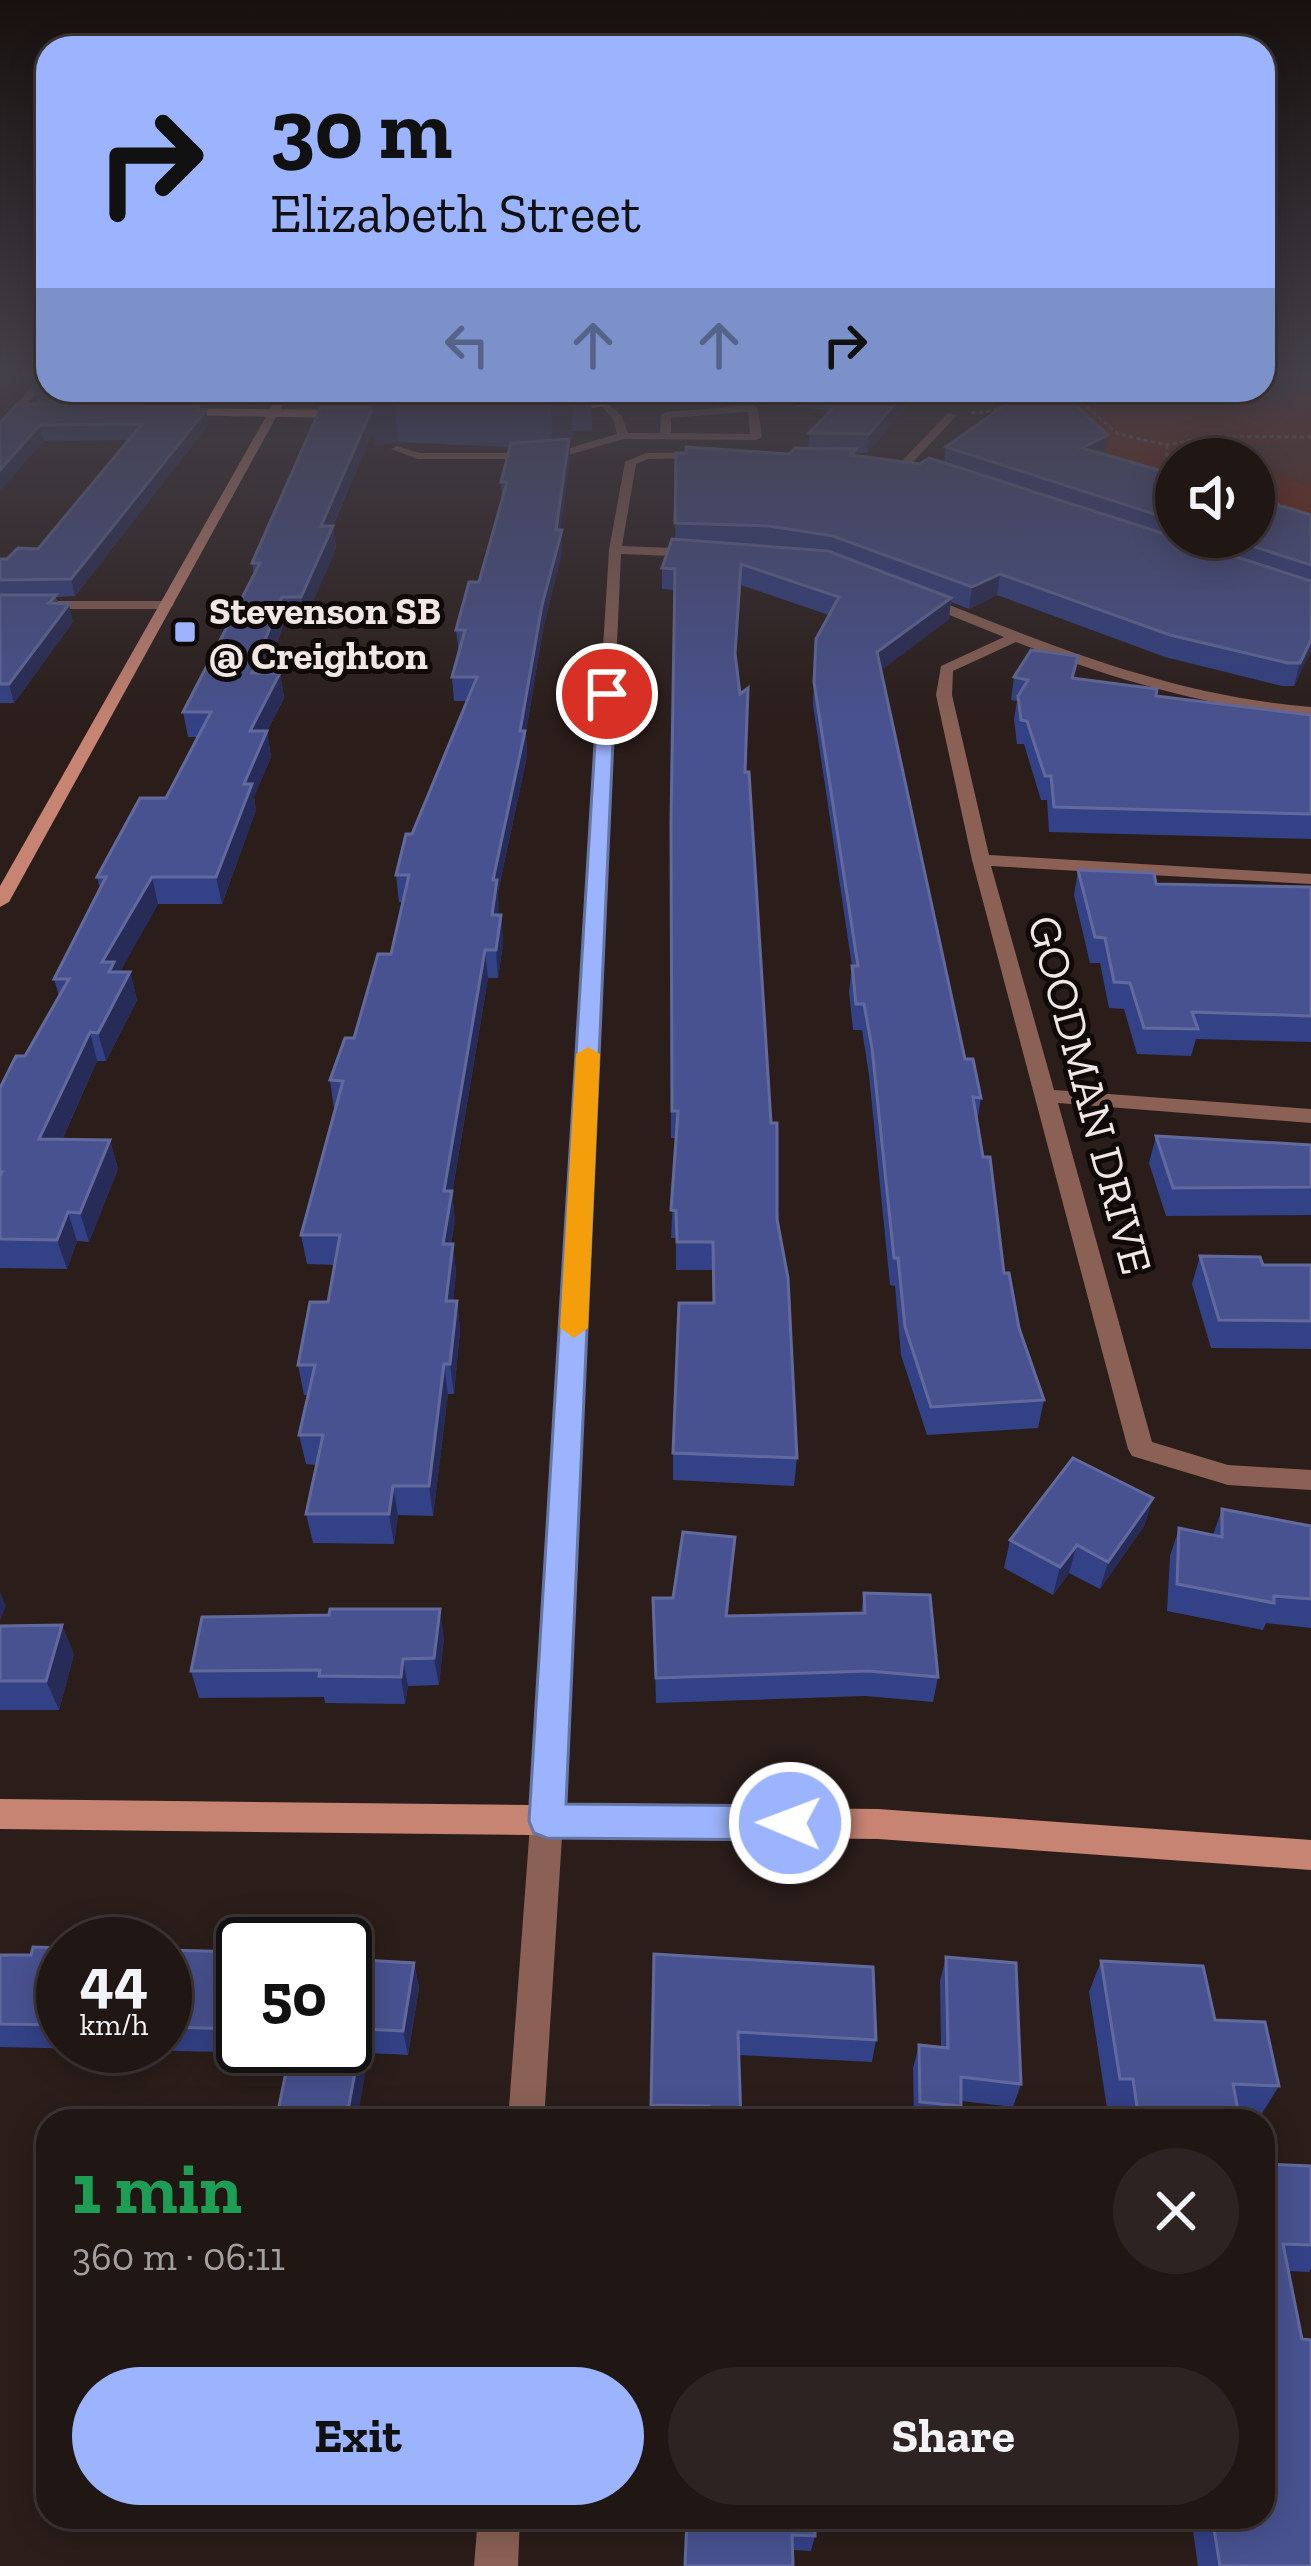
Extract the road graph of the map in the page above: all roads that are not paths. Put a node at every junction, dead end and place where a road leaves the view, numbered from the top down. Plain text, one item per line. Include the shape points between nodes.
1 (229, 492) edge
2 (625, 492) edge
3 (614, 550) junction
4 (723, 554) edge
5 (914, 596) edge
6 (167, 604) junction
7 (0, 605) edge
8 (1017, 636) junction
9 (1311, 712) edge
10 (981, 860) junction
11 (1311, 879) edge
12 (0, 902) edge
13 (1049, 1096) junction
14 (1311, 1116) edge
15 (1311, 1480) edge
16 (0, 1814) edge
17 (547, 1821) junction
18 (1311, 1856) edge
19 (527, 2109) edge
20 (498, 2529) edge
21 (496, 2566) edge

1 - 6 main road
2 - 3 street
3 - 4 street
3 - 17 street
5 - 8 street
6 - 7 street
6 - 12 main road
8 - 9 street via 1167,694
8 - 10 street, GOODMAN DRIVE via 946,669 944,695
10 - 11 street
10 - 13 street, GOODMAN DRIVE
13 - 14 street
13 - 15 street, GOODMAN DRIVE via 1141,1449 1228,1475
16 - 17 main road
17 - 18 main road via 878,1824
17 - 19 street
20 - 21 street

